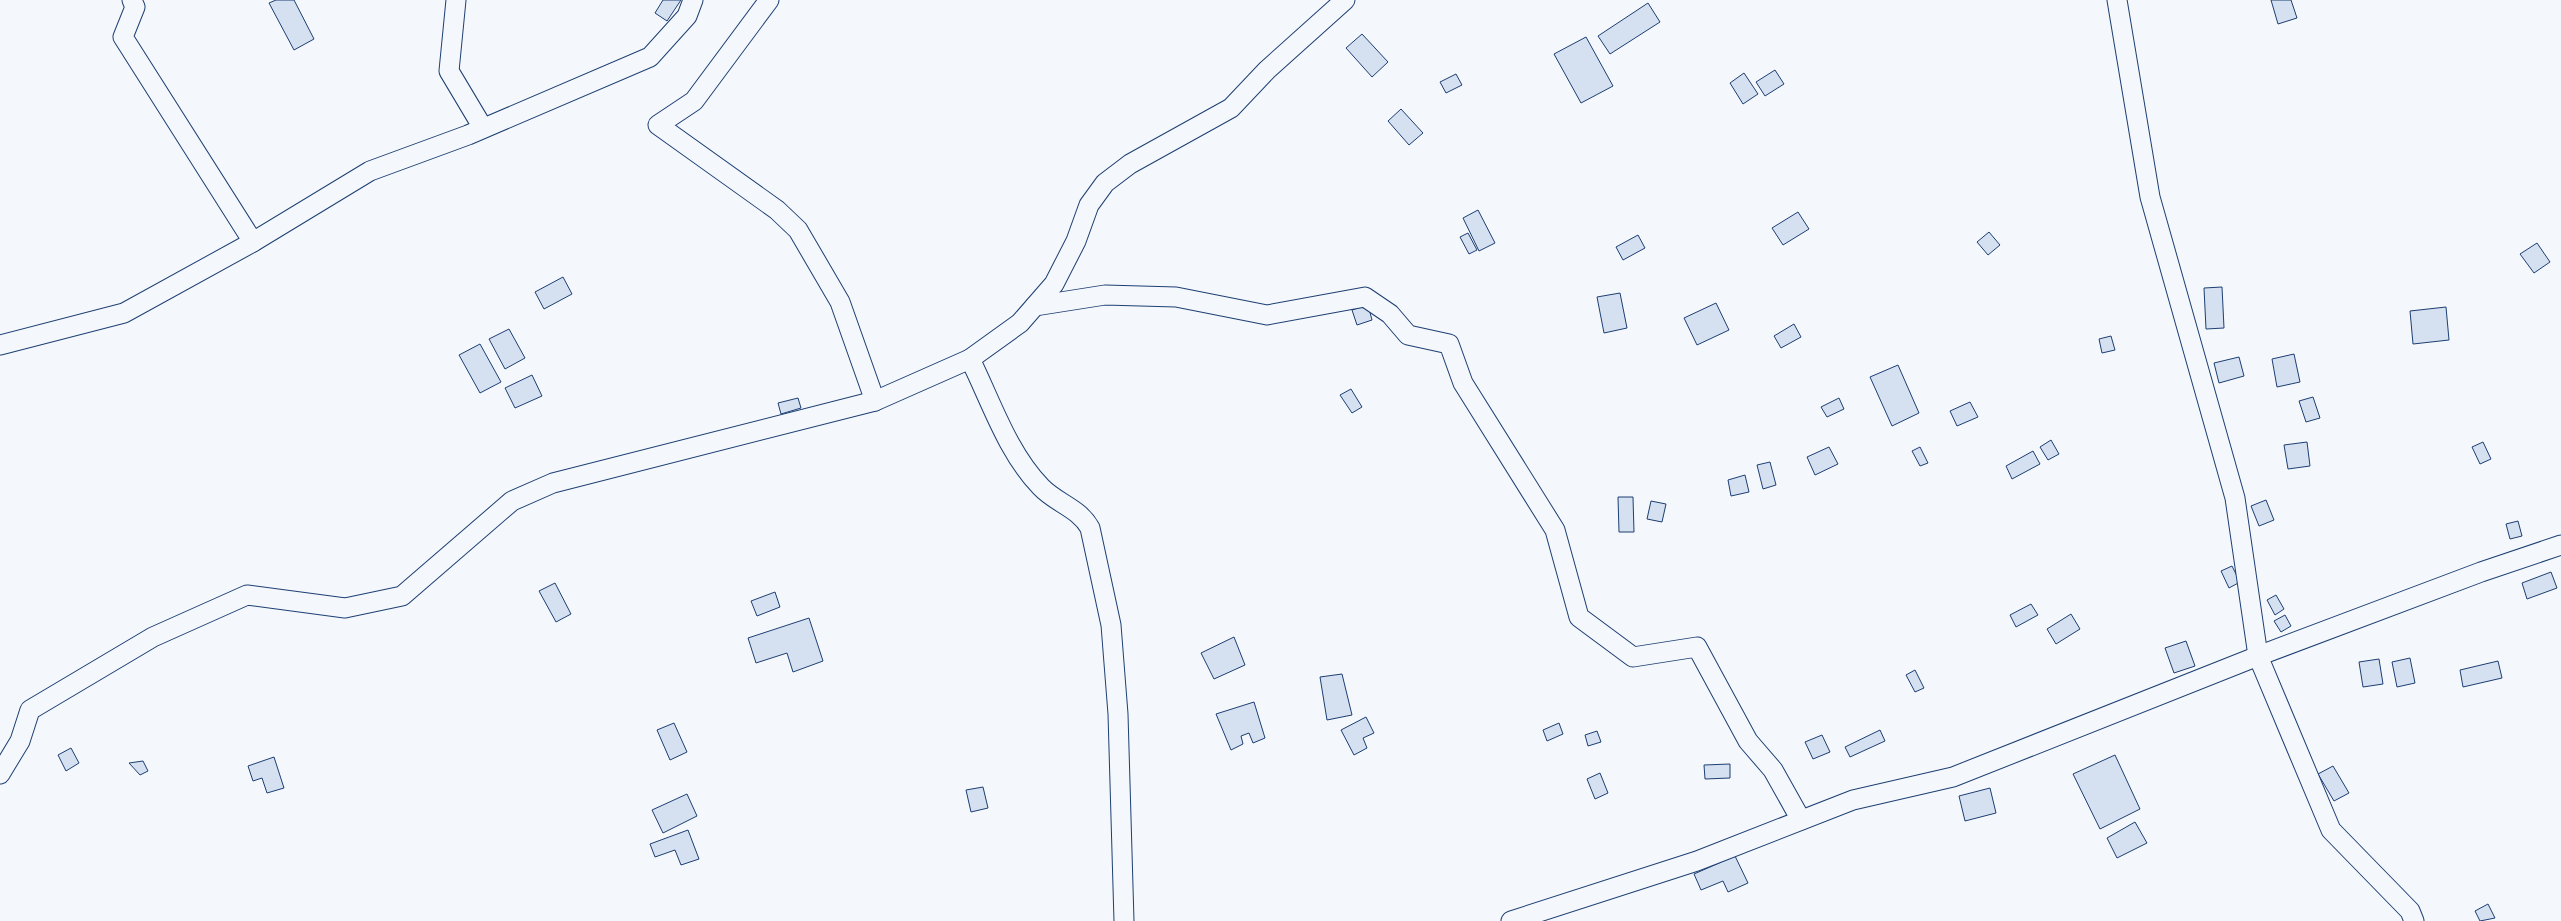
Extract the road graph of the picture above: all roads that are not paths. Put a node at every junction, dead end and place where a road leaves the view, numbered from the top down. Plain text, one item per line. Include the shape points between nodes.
1 (132, 0) edge
2 (456, 0) edge
3 (694, 0) edge
4 (769, 0) edge
5 (1345, 0) edge
6 (2118, 0) edge
7 (483, 128) junction
8 (253, 242) junction
9 (1035, 306) junction
10 (0, 345) edge
11 (970, 359) junction
12 (875, 400) junction
13 (2561, 545) edge
14 (2258, 656) junction
15 (0, 774) edge
16 (1801, 820) junction
17 (1550, 915) edge
18 (1124, 921) edge
19 (1511, 921) edge
20 (2414, 921) edge

1 - 8 street via 135,7 123,37
2 - 7 street via 449,71
3 - 7 street via 687,16 650,57
4 - 12 street via 694,101 658,125 777,210 798,230 840,302
5 - 9 street via 1267,70 1231,108 1130,164 1105,183 1088,204 1076,241 1054,284
6 - 14 street via 2150,197 2235,498
7 - 8 street via 370,171
8 - 10 street via 124,313
9 - 11 street via 1020,323
9 - 16 street via 1105,295 1167,297 1267,316 1364,297 1390,314 1408,335 1449,344 1463,383 1555,530 1579,616 1633,657 1697,647 1748,741 1773,770
11 - 12 street
11 - 18 street via 1019,460 1042,488 1084,516 1090,528 1111,625 1118,714
12 - 15 street via 553,483 512,501 402,596 346,608 247,595 153,637 30,710 20,741
13 - 14 street
14 - 16 street via 1953,777 1853,800
14 - 20 street via 2331,830 2410,911
16 - 17 street
17 - 19 street

